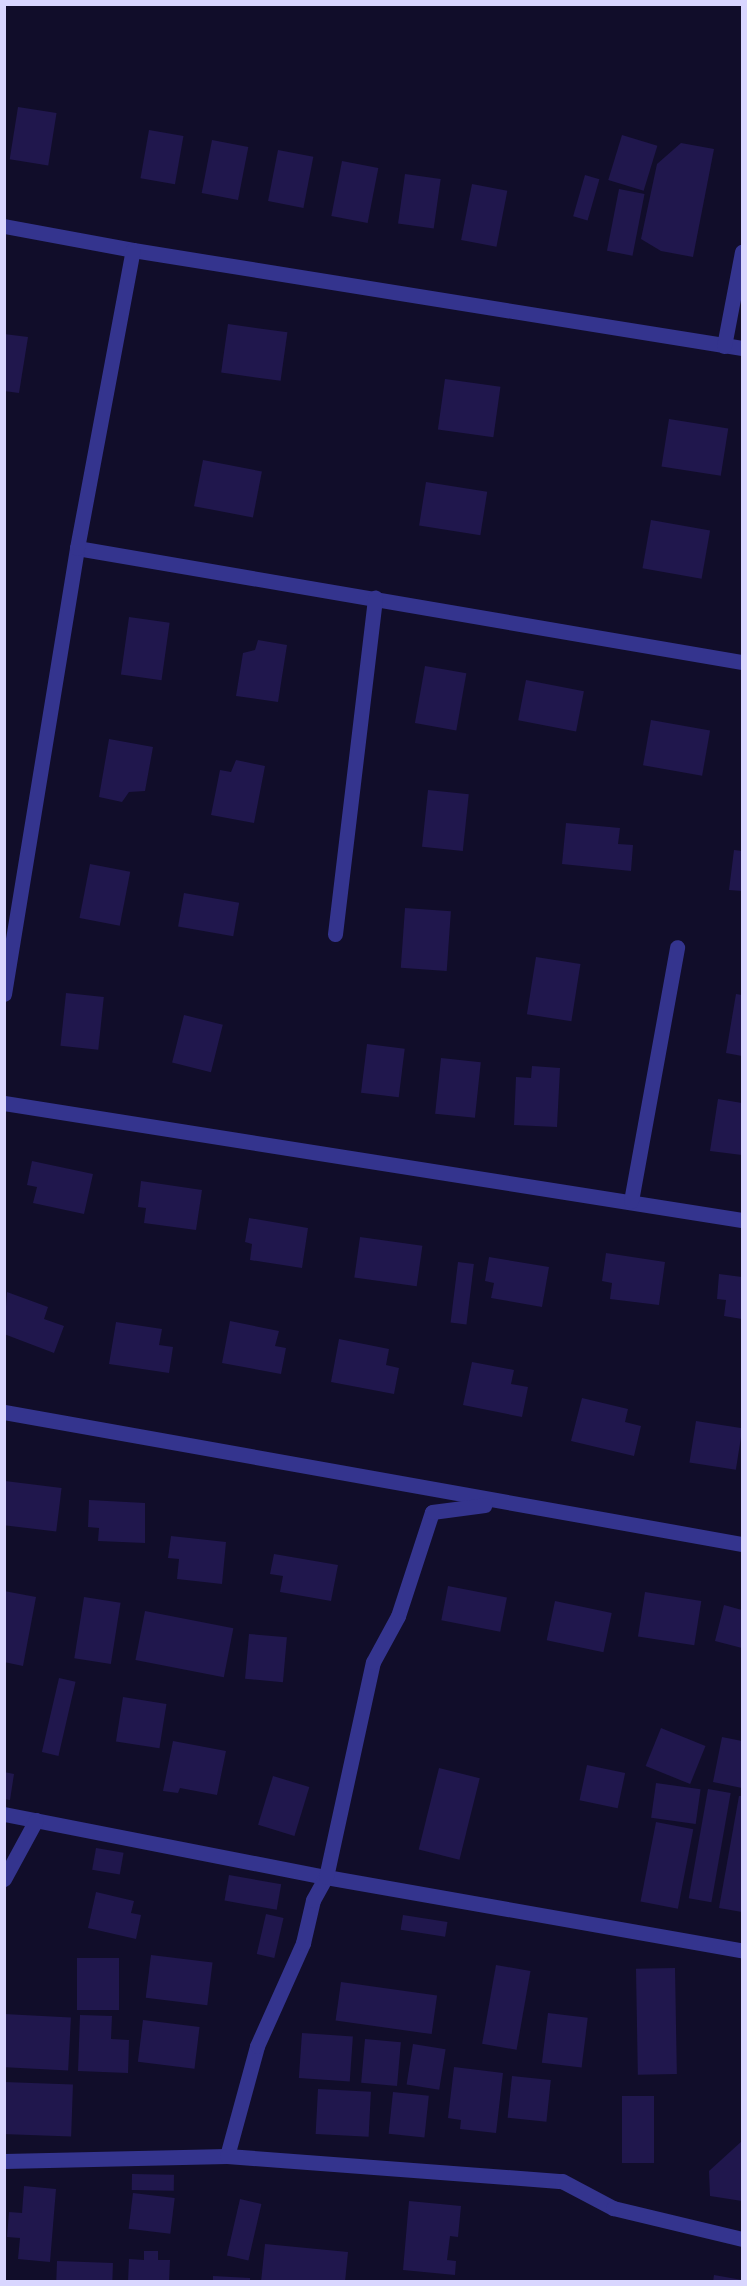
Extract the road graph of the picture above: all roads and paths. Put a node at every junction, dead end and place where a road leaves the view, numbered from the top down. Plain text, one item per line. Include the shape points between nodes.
1 (4, 226) edge
2 (134, 250) junction
3 (742, 252) edge
4 (724, 346) junction
5 (742, 348) edge
6 (77, 548) junction
7 (375, 597) junction
8 (742, 662) edge
9 (335, 934) dead end
10 (677, 947) dead end
11 (4, 994) edge
12 (4, 1103) edge
13 (631, 1202) junction
14 (742, 1220) edge
15 (4, 1412) edge
16 (500, 1504) junction
17 (742, 1544) edge
18 (4, 1814) edge
19 (36, 1820) junction
20 (326, 1877) junction
21 (4, 1879) edge
22 (742, 1950) edge
23 (227, 2156) junction
24 (4, 2161) edge
25 (742, 2239) edge

1 - 2 street
2 - 4 street
2 - 6 street
3 - 4 street
4 - 5 street
6 - 7 street
6 - 11 street
7 - 8 street
7 - 9 street
10 - 13 street
12 - 13 street
13 - 14 street
15 - 16 street
16 - 17 street via 639,1523
16 - 20 street via 432,1512 399,1616 373,1662
18 - 19 street
19 - 20 street
19 - 21 street
20 - 22 street
20 - 23 street via 313,1900 303,1943 257,2046
23 - 24 street
23 - 25 street via 562,2181 613,2208

